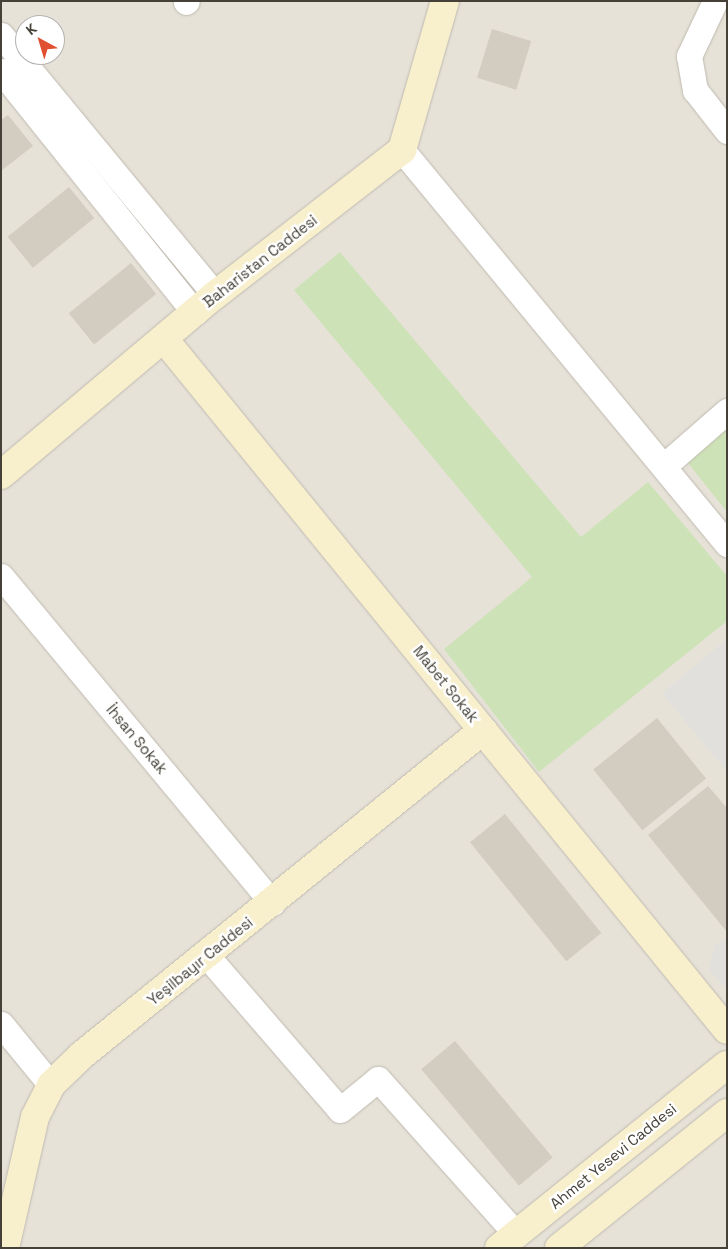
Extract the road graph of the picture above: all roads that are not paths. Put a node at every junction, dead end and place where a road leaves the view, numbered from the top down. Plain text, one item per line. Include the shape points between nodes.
1 (445, 1) edge
2 (714, 1) edge
3 (1, 35) edge
4 (1, 71) edge
5 (727, 131) edge
6 (402, 150) junction
7 (216, 295) junction
8 (195, 313) junction
9 (164, 339) junction
10 (727, 411) edge
11 (664, 466) junction
12 (3, 471) edge
13 (727, 544) edge
14 (1, 576) edge
15 (483, 730) junction
16 (272, 903) junction
17 (207, 956) junction
18 (1, 1024) edge
19 (727, 1030) edge
20 (727, 1065) edge
21 (51, 1085) junction
22 (727, 1113) edge
23 (508, 1241) edge
24 (5, 1248) edge
25 (559, 1248) edge

1 - 6 street
2 - 5 street via 689,56 695,90
3 - 7 street
4 - 8 street
6 - 7 street, Baharistan Caddesi
6 - 11 street
7 - 8 street, Baharistan Caddesi
8 - 9 street, Baharistan Caddesi
9 - 12 street, Baharistan Caddesi
9 - 15 street, Mabet Sokak
10 - 11 street
11 - 13 street
14 - 16 street, İhsan Sokak
15 - 16 street, Yeşilbayır Caddesi
15 - 19 street, Mabet Sokak
16 - 17 street, Yeşilbayır Caddesi
17 - 21 street, Yeşilbayır Caddesi via 82,1055
17 - 23 street via 340,1110 378,1079
18 - 21 street
20 - 23 street, Ahmet Yesevi Caddesi
21 - 24 street, Yeşilbayır Caddesi via 35,1117
22 - 25 street

